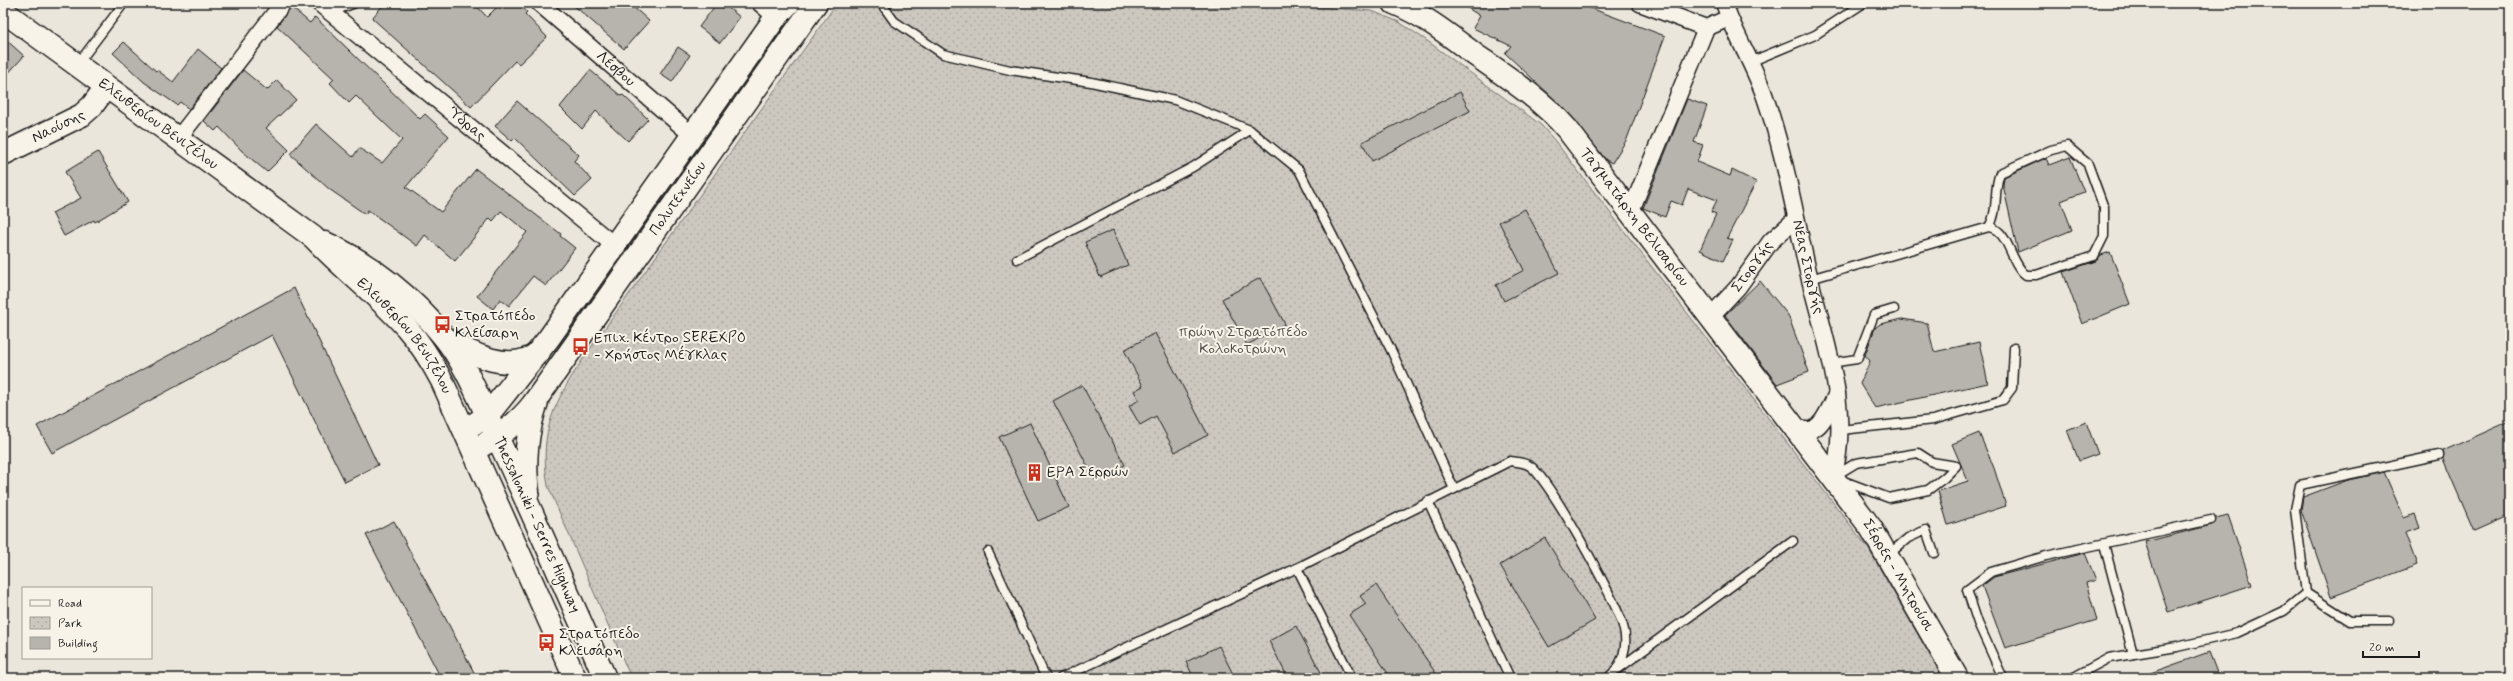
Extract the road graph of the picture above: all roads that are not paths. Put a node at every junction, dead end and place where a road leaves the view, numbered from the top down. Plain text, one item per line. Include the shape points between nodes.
1 (124, 3) edge
2 (283, 3) edge
3 (355, 3) edge
4 (539, 3) edge
5 (816, 3) edge
6 (881, 3) edge
7 (1394, 3) edge
8 (1640, 3) edge
9 (1724, 3) edge
10 (1864, 3) edge
11 (325, 8) edge
12 (775, 8) edge
13 (3, 11) edge
14 (1729, 18) junction
15 (1706, 28) junction
16 (1750, 62) junction
17 (76, 65) junction
18 (106, 87) junction
19 (1250, 130) junction
20 (692, 135) junction
21 (178, 140) junction
22 (3, 154) edge
23 (1630, 213) junction
24 (1796, 219) junction
25 (1989, 227) junction
26 (312, 237) junction
27 (615, 246) junction
28 (1017, 259) dead end
29 (1810, 279) junction
30 (1894, 309) dead end
31 (1710, 317) junction
32 (444, 337) junction
33 (2014, 348) dead end
34 (540, 351) junction
35 (1830, 364) junction
36 (1837, 393) junction
37 (540, 394) junction
38 (487, 416) junction
39 (1790, 420) junction
40 (465, 429) junction
41 (1841, 430) junction
42 (497, 438) junction
43 (474, 450) junction
44 (2439, 455) dead end
45 (1833, 477) junction
46 (1454, 489) junction
47 (1428, 501) junction
48 (531, 507) junction
49 (2211, 520) dead end
50 (1793, 541) dead end
51 (2104, 544) junction
52 (988, 552) dead end
53 (1934, 552) dead end
54 (1888, 555) junction
55 (1297, 568) junction
56 (2306, 593) junction
57 (2389, 621) dead end
58 (2133, 654) junction
59 (1611, 675) edge
60 (575, 678) edge
61 (605, 678) edge
62 (1046, 678) edge
63 (1061, 678) edge
64 (1352, 678) edge
65 (1510, 678) edge
66 (1957, 678) edge
67 (2003, 678) edge
68 (2072, 678) edge

1 - 17 lane
2 - 21 street
3 - 11 lane
4 - 20 street, Λέσβου
5 - 37 main road, Πολυτεχνείου
6 - 19 lane via 894,22 943,54 1010,70 1091,82 1175,100
7 - 23 main road, Ταγματάρχη Βελισαρίου via 1428,21 1549,110 1577,141
8 - 15 street
9 - 14 street, Νέας Στοργής
10 - 16 lane via 1815,34
11 - 27 street, Ύδρας
12 - 20 main road, Πολυτεχνείου
13 - 17 main road, Ελευθερίου Βενιζέλου
14 - 15 street
14 - 16 street, Νέας Στοργής
15 - 23 street
16 - 24 street, Νέας Στοργής via 1773,122
17 - 18 main road, Ελευθερίου Βενιζέλου
18 - 21 main road, Ελευθερίου Βενιζέλου
18 - 22 main road, Ναούσης via 82,115
19 - 28 lane via 1193,167
19 - 46 lane via 1299,170 1392,352
20 - 27 main road, Πολυτεχνείου
21 - 26 main road, Ελευθερίου Βενιζέλου
23 - 31 main road, Ταγματάρχη Βελισαρίου
24 - 29 street, Νέας Στοργής
24 - 31 street, Στοργής via 1771,241 1738,287
25 - 25 lane via 1998,230 2019,268 2026,275 2036,275 2094,256 2104,236 2104,208 2088,164 2067,146 2051,150 2000,173 1995,183 1994,219
25 - 29 lane
26 - 32 main road, Ελευθερίου Βενιζέλου via 360,261 405,298
26 - 40 main road, Ελευθερίου Βενιζέλου via 418,340 442,381
27 - 34 main road, Πολυτεχνείου
29 - 35 street, Νέας Στοργής
30 - 35 lane via 1874,314 1857,359
31 - 39 main road, Ταγματάρχη Βελισαρίου
32 - 34 main road via 468,350 512,363 523,361
32 - 38 main road, Ελευθερίου Βενιζέλου via 464,368
33 - 41 lane via 2012,388 2003,400 1933,420
34 - 38 main road, Πολυτεχνείου
35 - 36 street, Νέας Στοργής
36 - 39 street via 1820,425 1811,430 1799,429
36 - 41 street, Νέας Στοργής
37 - 42 main road, Πολυτεχνείου via 526,413
37 - 48 main road via 532,420 527,456
38 - 40 main road
38 - 42 main road, Thessaloniki - Serres Highway
39 - 45 main road, Ταγματάρχη Βελισαρίου
40 - 43 main road, Thessaloniki - Serres Highway
41 - 45 street, Νέας Στοργής via 1840,451
42 - 43 main road, Πολυτεχνείου
42 - 48 main road, Thessaloniki - Serres Highway
43 - 60 main road, Thessaloniki - Serres Highway
44 - 56 lane via 2300,485 2295,510
45 - 45 lane via 1856,463 1918,453 1932,462 1956,466 1928,490 1889,498
45 - 54 main road, Σέρρες - Μητρούσι
46 - 47 lane
46 - 59 lane via 1510,461 1531,466 1543,479 1558,500 1624,626 1623,658
47 - 55 lane
47 - 65 lane
48 - 61 main road, Thessaloniki - Serres Highway
49 - 51 lane
50 - 59 lane
51 - 58 lane
51 - 67 lane via 2046,556 1991,572 1967,590 1978,623
52 - 62 lane
53 - 54 lane via 1926,530 1908,538
54 - 66 main road, Σέρρες - Μητρούσι
55 - 63 lane
55 - 64 lane
56 - 57 lane via 2350,621
56 - 58 lane via 2284,611 2237,633
58 - 68 lane via 2109,658

